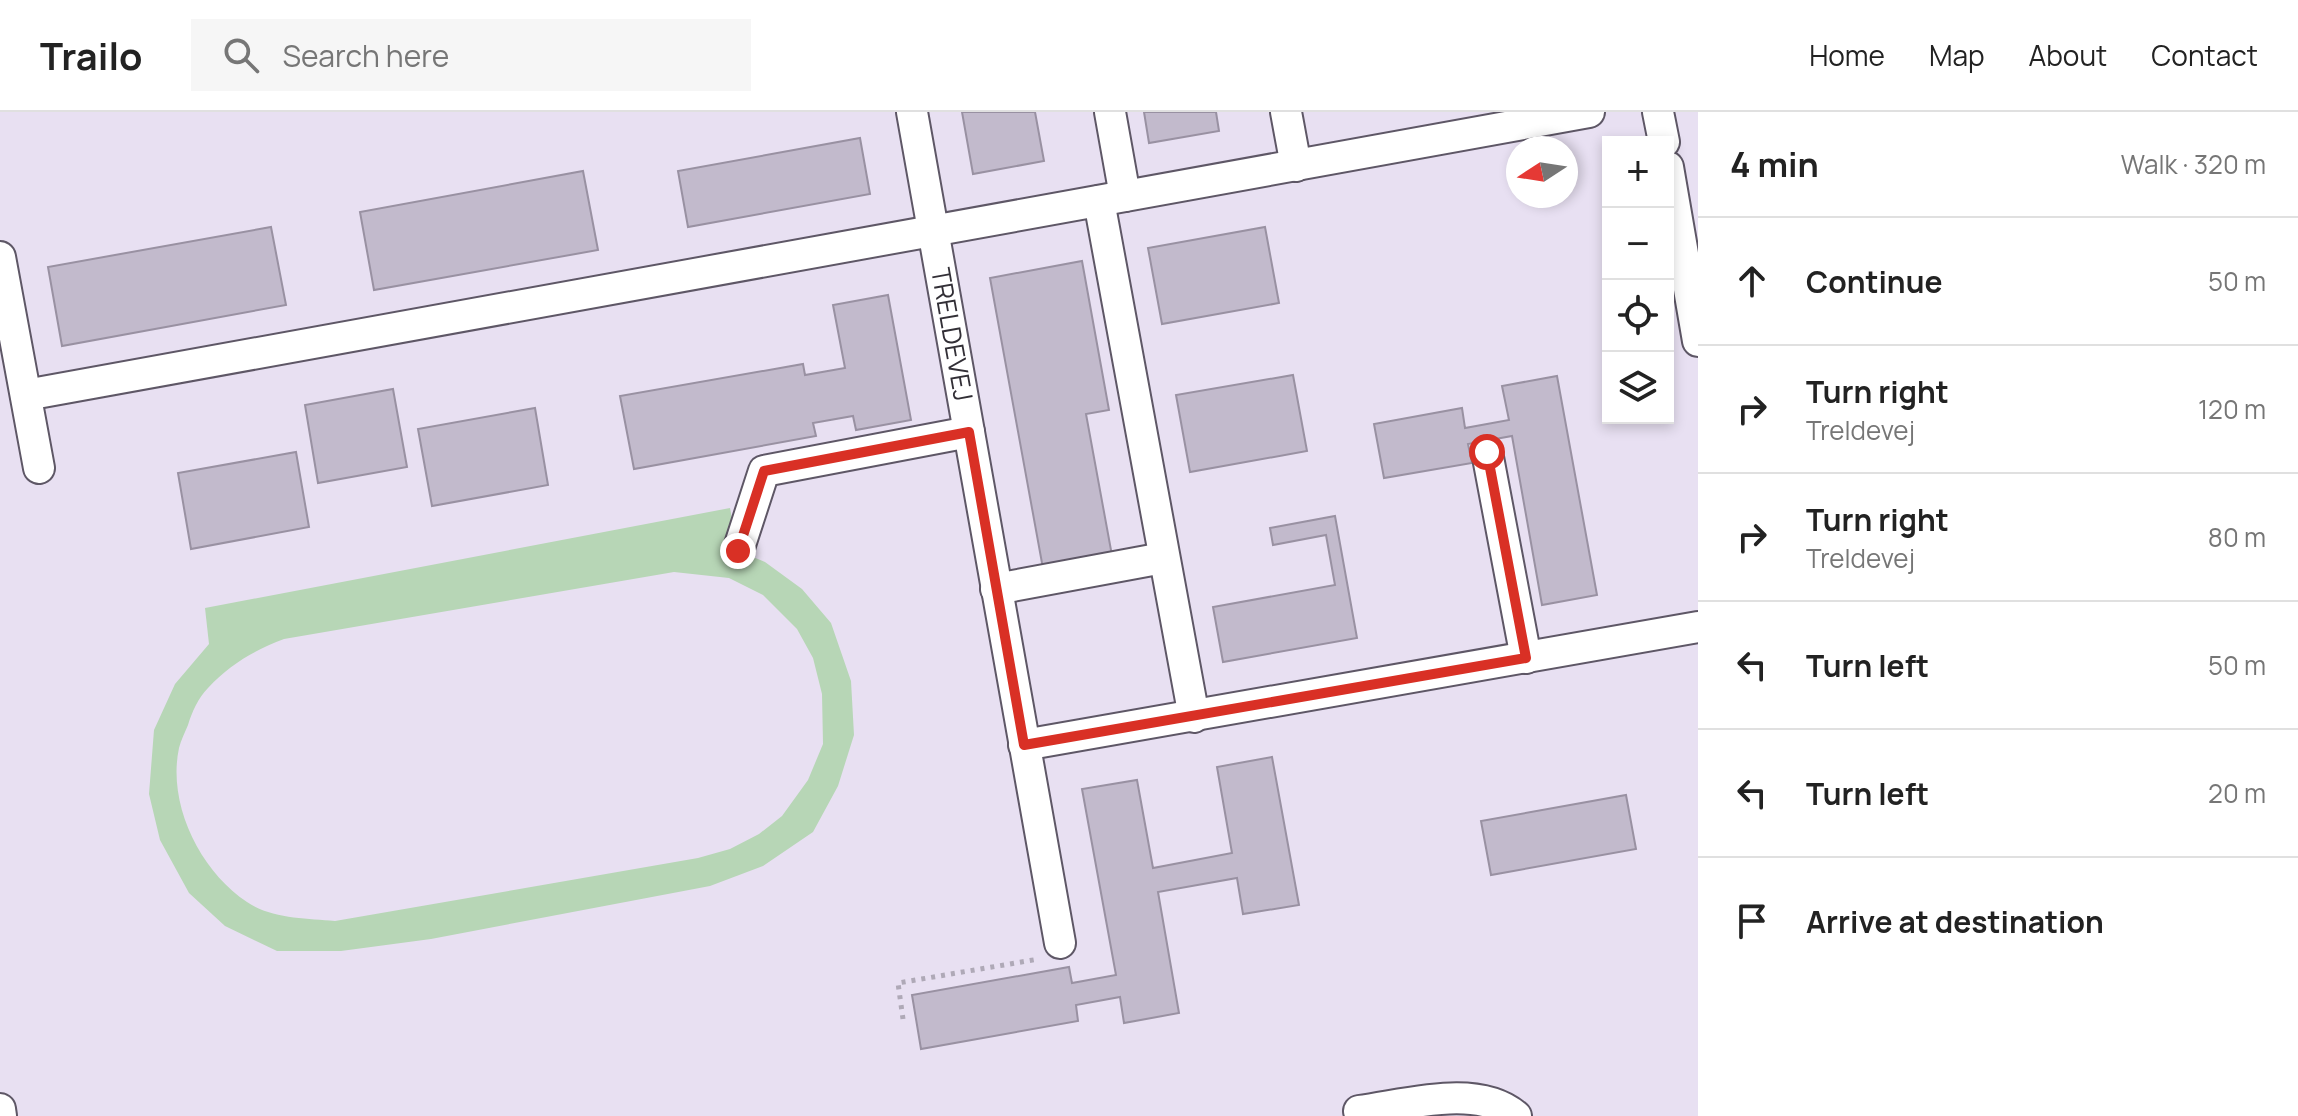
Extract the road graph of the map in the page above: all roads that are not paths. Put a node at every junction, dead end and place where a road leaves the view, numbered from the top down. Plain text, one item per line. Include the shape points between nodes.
1 (912, 112) edge
2 (1110, 112) edge
3 (1286, 112) edge
4 (1589, 112) edge
5 (1658, 112) edge
6 (1479, 122) edge
7 (1663, 136) edge
8 (1296, 166) junction
9 (1112, 199) junction
10 (1674, 202) edge
11 (933, 229) junction
12 (0, 257) edge
13 (1698, 341) edge
14 (26, 395) junction
15 (969, 432) junction
16 (1487, 452) dead end
17 (39, 468) dead end
18 (738, 551) dead end
19 (1163, 558) junction
20 (996, 589) junction
21 (1698, 627) edge
22 (1526, 658) junction
23 (1194, 717) junction
24 (1024, 745) junction
25 (1060, 943) road end
26 (0, 1109) edge
27 (1359, 1111) dead end
28 (1, 1116) edge
29 (1516, 1116) edge

1 - 11 street, TRELDEVEJ
2 - 9 street
3 - 8 street
4 - 6 street
5 - 7 street
6 - 8 street
8 - 9 street
9 - 11 street
9 - 19 street
10 - 13 street
11 - 14 street
11 - 15 street, TRELDEVEJ
12 - 14 street
14 - 17 street
15 - 18 street via 764,471
15 - 20 street, TRELDEVEJ
16 - 22 street
19 - 20 street
19 - 23 street
20 - 24 street, TRELDEVEJ
21 - 22 street
22 - 23 street
23 - 24 street
24 - 25 street, TRELDEVEJ
26 - 28 street
27 - 29 street via 1468,1096

